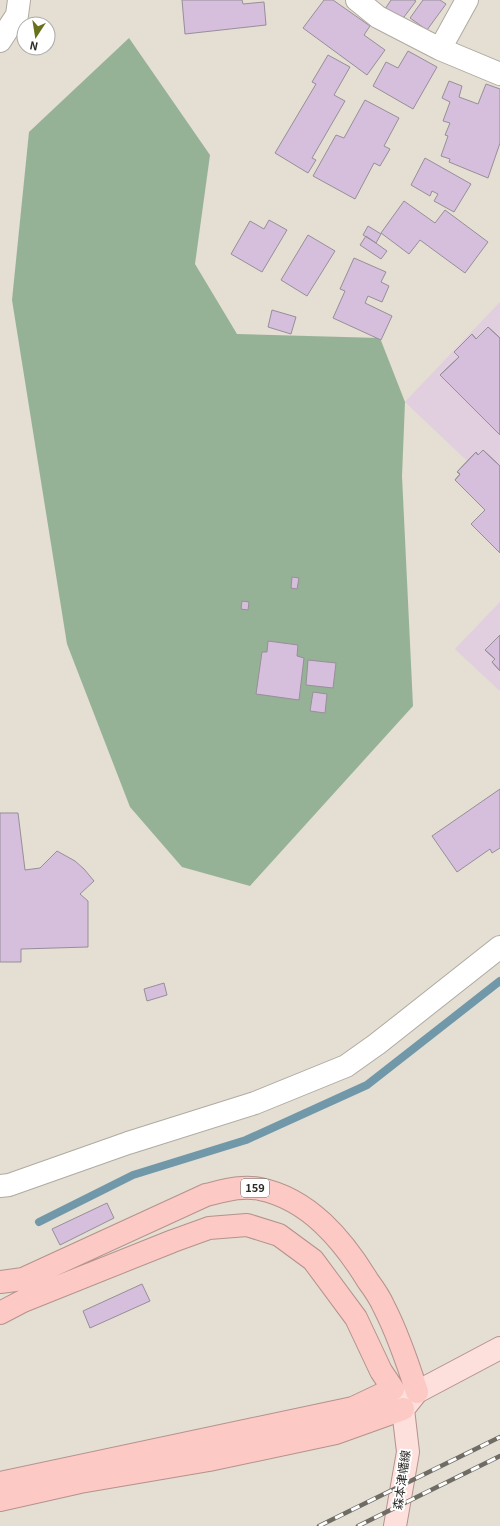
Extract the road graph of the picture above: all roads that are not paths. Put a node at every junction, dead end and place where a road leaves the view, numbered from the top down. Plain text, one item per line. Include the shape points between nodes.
1 (19, 0) edge
2 (357, 0) edge
3 (467, 0) edge
4 (0, 40) edge
5 (440, 49) junction
6 (500, 74) edge
7 (500, 947) edge
8 (0, 1186) edge
9 (0, 1282) edge
10 (0, 1313) edge
11 (500, 1348) edge
12 (393, 1389) junction
13 (417, 1392) junction
14 (403, 1409) junction
15 (0, 1483) edge
16 (0, 1500) edge
17 (395, 1526) edge

1 - 4 street via 17,15
2 - 5 street via 378,17
3 - 5 street
5 - 6 street
7 - 8 street via 346,1066 255,1103
9 - 13 highway, 159 via 23,1279 206,1195 236,1188 259,1188 286,1197 306,1210 333,1233 352,1255 384,1307
10 - 12 highway via 23,1301 209,1228 246,1225 279,1236 313,1260 356,1318 381,1371
11 - 13 main road
12 - 13 main road
12 - 14 main road, 森本津幡線
12 - 15 highway via 353,1408
13 - 14 main road
14 - 16 highway via 336,1433 209,1460 80,1482
14 - 17 main road, 森本津幡線 via 408,1452

